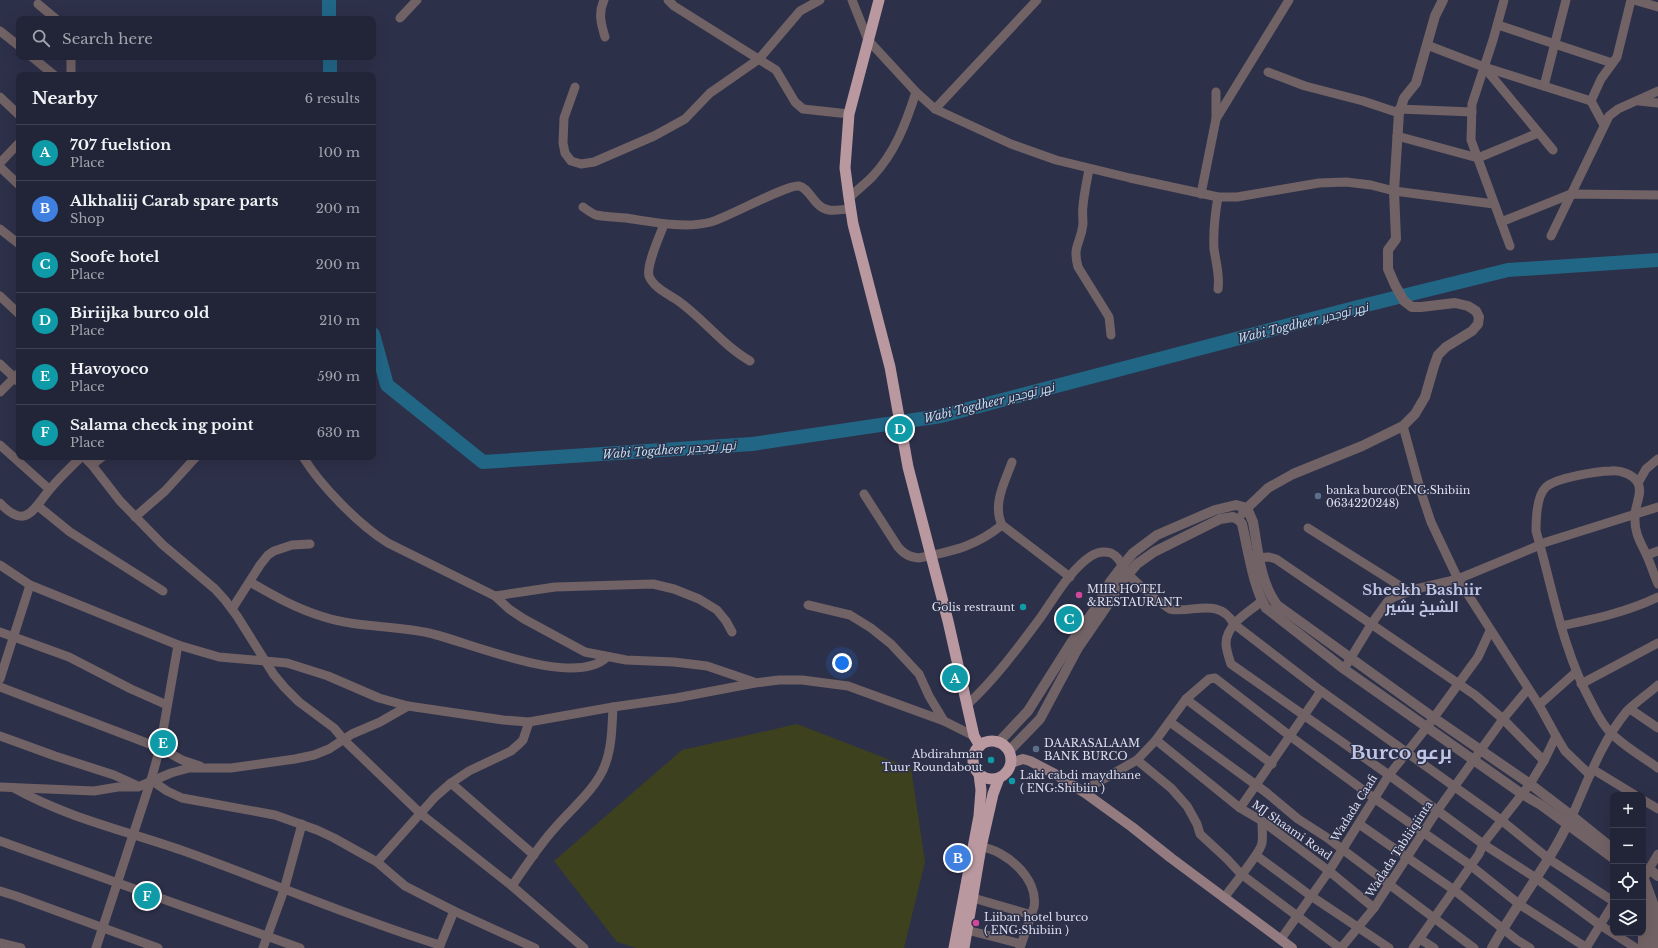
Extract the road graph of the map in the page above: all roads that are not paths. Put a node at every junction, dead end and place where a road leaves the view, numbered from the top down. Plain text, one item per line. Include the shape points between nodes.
1 (417, 0) edge
2 (604, 0) edge
3 (820, 0) edge
4 (852, 0) edge
5 (879, 0) edge
6 (1037, 0) edge
7 (1289, 0) edge
8 (1435, 0) edge
9 (1443, 0) edge
10 (1504, 0) edge
11 (1566, 0) edge
12 (1632, 0) edge
13 (673, 2) edge
14 (38, 4) dead end
15 (1658, 7) edge
16 (52, 16) edge
17 (1436, 16) junction
18 (400, 18) dead end
19 (1498, 25) junction
20 (0, 31) edge
21 (605, 38) dead end
22 (868, 40) junction
23 (16, 44) edge
24 (1555, 44) junction
25 (1427, 45) junction
26 (36, 60) edge
27 (71, 60) edge
28 (759, 60) junction
29 (1612, 63) junction
30 (1484, 67) junction
31 (50, 72) edge
32 (71, 72) edge
33 (1268, 72) dead end
34 (1544, 86) junction
35 (575, 87) dead end
36 (1658, 91) edge
37 (916, 92) junction
38 (1216, 92) dead end
39 (0, 98) edge
40 (1591, 101) junction
41 (1638, 101) junction
42 (1658, 103) edge
43 (935, 109) junction
44 (1399, 111) junction
45 (16, 112) edge
46 (1472, 112) junction
47 (849, 114) junction
48 (1216, 119) junction
49 (1604, 125) junction
50 (1538, 132) junction
51 (1397, 136) junction
52 (16, 146) edge
53 (1553, 150) dead end
54 (1478, 158) junction
55 (0, 163) edge
56 (0, 167) edge
57 (1090, 169) junction
58 (16, 182) edge
59 (1394, 191) junction
60 (1201, 194) junction
61 (1571, 194) junction
62 (1658, 195) edge
63 (1218, 197) junction
64 (849, 203) junction
65 (1494, 204) junction
66 (583, 207) dead end
67 (1501, 222) junction
68 (664, 224) junction
69 (0, 229) edge
70 (1551, 236) dead end
71 (16, 242) edge
72 (1510, 246) dead end
73 (1218, 289) dead end
74 (0, 296) edge
75 (16, 311) edge
76 (1111, 335) dead end
77 (750, 361) dead end
78 (0, 364) edge
79 (16, 377) edge
80 (16, 379) edge
81 (0, 392) edge
82 (1403, 426) junction
83 (0, 445) edge
84 (16, 459) edge
85 (1658, 459) edge
86 (17, 460) edge
87 (78, 460) edge
88 (87, 460) edge
89 (98, 460) edge
90 (193, 460) edge
91 (305, 460) edge
92 (1012, 462) dead end
93 (92, 465) junction
94 (1638, 483) junction
95 (49, 489) junction
96 (864, 494) dead end
97 (0, 503) edge
98 (38, 506) junction
99 (1658, 507) edge
100 (1246, 508) junction
101 (1635, 514) junction
102 (135, 517) junction
103 (1239, 520) junction
104 (1002, 525) junction
105 (1308, 528) dead end
106 (310, 544) dead end
107 (1540, 545) junction
108 (1658, 551) edge
109 (932, 555) junction
110 (1647, 555) junction
111 (1255, 558) junction
112 (0, 565) edge
113 (1122, 565) junction
114 (1128, 574) junction
115 (1070, 577) junction
116 (1458, 579) junction
117 (250, 582) junction
118 (1658, 584) edge
119 (30, 585) junction
120 (163, 591) dead end
121 (1408, 591) junction
122 (494, 596) junction
123 (1658, 597) edge
124 (1262, 601) junction
125 (808, 605) dead end
126 (232, 609) junction
127 (1372, 623) junction
128 (1234, 624) junction
129 (1561, 626) junction
130 (1490, 631) junction
131 (0, 632) edge
132 (732, 632) dead end
133 (13, 637) junction
134 (1658, 643) edge
135 (178, 645) junction
136 (1075, 645) junction
137 (607, 656) junction
138 (1351, 658) junction
139 (266, 661) junction
140 (1344, 668) junction
141 (1576, 672) junction
142 (0, 679) edge
143 (755, 683) junction
144 (1460, 684) junction
145 (1581, 684) junction
146 (1658, 685) edge
147 (0, 687) edge
148 (1528, 689) junction
149 (1321, 691) junction
150 (1186, 699) junction
151 (167, 705) junction
152 (967, 705) junction
153 (1539, 705) junction
154 (408, 706) junction
155 (613, 707) junction
156 (1630, 709) junction
157 (1028, 711) junction
158 (1304, 717) junction
159 (1434, 718) junction
160 (1040, 719) junction
161 (1503, 719) junction
162 (944, 721) junction
163 (529, 722) junction
164 (1170, 722) junction
165 (1427, 727) junction
166 (1658, 728) edge
167 (1612, 734) junction
168 (0, 736) edge
169 (974, 736) junction
170 (1290, 736) junction
171 (1556, 736) junction
172 (344, 740) junction
173 (1156, 740) junction
174 (998, 743) junction
175 (980, 746) junction
176 (160, 748) junction
177 (1008, 751) junction
178 (1481, 751) junction
179 (1406, 753) junction
180 (1137, 760) junction
181 (1474, 760) junction
182 (1544, 761) junction
183 (1011, 763) junction
184 (1272, 764) junction
185 (1658, 768) edge
186 (207, 769) junction
187 (1592, 772) junction
188 (979, 774) junction
189 (1389, 775) junction
190 (999, 778) junction
191 (151, 780) junction
192 (451, 783) junction
193 (1530, 784) junction
194 (138, 786) junction
195 (1257, 786) junction
196 (1455, 787) junction
197 (0, 788) edge
198 (14, 788) junction
199 (1629, 792) edge
200 (1084, 793) junction
201 (1522, 794) junction
202 (1374, 798) junction
203 (1646, 802) edge
204 (1240, 808) junction
205 (1658, 809) edge
206 (1437, 811) junction
207 (421, 814) junction
208 (1501, 820) junction
209 (1570, 820) junction
210 (1262, 821) junction
211 (302, 824) junction
212 (1359, 824) junction
213 (1423, 833) junction
214 (132, 835) junction
215 (0, 841) edge
216 (1483, 844) junction
217 (981, 847) junction
218 (1610, 847) edge
219 (1342, 850) junction
220 (1658, 854) edge
221 (534, 855) junction
222 (1610, 855) edge
223 (1256, 856) junction
224 (1407, 857) junction
225 (1549, 859) junction
226 (377, 862) junction
227 (1470, 865) junction
228 (1329, 871) junction
229 (1646, 873) edge
230 (1241, 874) junction
231 (1646, 875) edge
232 (1658, 876) edge
233 (1536, 878) junction
234 (1646, 881) edge
235 (117, 882) junction
236 (1389, 884) junction
237 (512, 886) junction
238 (284, 890) junction
239 (1454, 890) junction
240 (0, 891) edge
241 (1311, 896) junction
242 (973, 898) junction
243 (1224, 898) junction
244 (1610, 901) edge
245 (1650, 903) edge
246 (1519, 904) junction
247 (1374, 908) junction
248 (1610, 908) edge
249 (454, 911) junction
250 (1032, 915) junction
251 (1296, 917) junction
252 (1435, 918) junction
253 (1600, 925) junction
254 (1358, 927) junction
255 (102, 928) junction
256 (1503, 929) junction
257 (967, 930) junction
258 (267, 936) junction
259 (1281, 939) junction
260 (1420, 939) junction
261 (0, 943) edge
262 (1020, 946) edge
263 (440, 947) edge
264 (21, 948) edge
265 (96, 948) edge
266 (158, 948) edge
267 (263, 948) edge
268 (300, 948) edge
269 (535, 948) edge
270 (584, 948) edge
271 (954, 948) edge
272 (964, 948) edge
273 (1292, 948) edge
274 (1340, 948) edge
275 (1389, 948) edge
276 (1414, 948) edge
277 (1434, 948) edge
278 (1474, 948) edge
279 (1492, 948) edge
280 (1530, 948) edge
281 (1586, 948) edge
282 (1636, 948) edge
283 (1643, 948) edge
284 (1653, 948) edge

1 - 18 street
2 - 21 street via 600,8 600,20
3 - 28 street via 800,12
4 - 22 street
5 - 22 highway
6 - 43 street
7 - 48 street
8 - 17 street
9 - 17 street
10 - 19 street
11 - 24 street
12 - 15 street
12 - 29 street via 1617,57
13 - 28 street
14 - 16 street
17 - 25 street
19 - 24 street
19 - 30 street
20 - 23 street
22 - 37 street
22 - 47 highway
24 - 29 street
24 - 34 street
25 - 30 street
25 - 44 street via 1416,83 1404,98
26 - 31 street
27 - 32 street
28 - 35 street via 710,93 685,119 654,136 594,162 582,164 571,160 565,153 563,144 564,118
28 - 47 street via 776,70 795,102 803,109
29 - 40 street
30 - 34 street
30 - 46 street via 1472,104
30 - 50 street
33 - 44 street via 1305,86
34 - 40 street
36 - 41 street
37 - 43 street
37 - 64 street via 903,130 893,149
38 - 48 street
39 - 45 street
40 - 49 street
41 - 42 street
41 - 49 street via 1618,109 1609,116
43 - 57 street via 1011,144
44 - 46 street
44 - 51 street
46 - 54 street via 1471,140
47 - 64 highway via 845,168
48 - 60 street
49 - 61 street
50 - 53 street
50 - 54 street
51 - 54 street
51 - 59 street
52 - 55 street
54 - 65 street
56 - 58 street
57 - 60 street
57 - 76 street via 1084,191 1083,226 1076,246 1076,259 1078,267 1109,317
59 - 63 street via 1371,184 1346,182 1319,183 1237,197
59 - 65 street
59 - 82 street via 1396,239 1388,250 1388,269 1404,301 1412,307 1421,308 1455,303 1468,306 1476,311 1479,317 1478,324 1472,331 1438,355 1425,397 1416,414
60 - 63 street
61 - 62 street
61 - 67 street
61 - 70 street
63 - 73 street via 1214,236 1220,278
64 - 68 street via 828,210 818,206 800,186 793,186 711,222
64 - 109 highway via 890,367 908,466
65 - 67 street
66 - 68 street via 595,214
67 - 72 street
68 - 77 street via 649,264 653,283 680,302 726,344
69 - 71 street
74 - 75 street
78 - 79 street
80 - 81 street
82 - 100 street via 1293,474 1268,488
82 - 116 street via 1431,522
83 - 84 street
85 - 94 street via 1646,469
86 - 95 street
87 - 95 street
88 - 93 street
89 - 93 street
90 - 102 street via 165,491
91 - 122 street via 321,482 374,534
92 - 104 street via 999,498 998,513
93 - 102 street via 120,502
94 - 101 street
94 - 107 street via 1628,474 1612,471 1584,474 1546,487 1536,516 1536,531
95 - 98 street
96 - 109 street via 905,554 919,558
97 - 98 street via 8,512 19,516 27,516
98 - 120 street via 70,532
99 - 101 street
100 - 103 street
100 - 111 street via 1253,522
100 - 113 street via 1226,506 1157,535
101 - 107 street
101 - 110 street via 1635,528
102 - 126 street via 163,545 215,589
103 - 111 street
103 - 114 street via 1226,517 1194,531 1154,552
104 - 109 street via 968,546
104 - 115 street
105 - 121 street
106 - 117 street via 292,545 274,551 265,559
107 - 116 street
107 - 129 street
108 - 110 street
109 - 152 highway
110 - 118 street
111 - 124 street
111 - 127 street via 1276,559
111 - 138 street via 1269,595 1277,605
112 - 119 street
113 - 114 street
113 - 115 street via 1115,555 1102,552 1092,555
113 - 136 street
114 - 128 street via 1170,609 1208,608 1226,614
114 - 136 street via 1109,603
115 - 152 street via 1018,649
116 - 121 street
116 - 130 street
117 - 126 street
117 - 137 street via 300,610 323,617 351,624 429,633 529,663 582,667 596,665
119 - 133 street
119 - 135 street
121 - 127 street via 1388,601
122 - 132 street via 555,587 652,584 699,599 717,610
122 - 137 street via 524,619 576,648 590,654
123 - 129 street via 1635,608
124 - 128 street
124 - 140 street via 1280,620
125 - 162 street via 850,615 891,644 919,674
126 - 139 street
127 - 138 street
127 - 144 street
128 - 149 street
128 - 158 street via 1226,643 1231,664
129 - 141 street
130 - 144 street, Wadada Caafi via 1478,657
130 - 148 street
131 - 133 street
133 - 142 street
133 - 151 street via 69,657
134 - 145 street
135 - 139 street via 219,657
135 - 151 street
136 - 157 street
136 - 160 street
137 - 143 street via 626,660 707,666
138 - 140 street
138 - 159 street
139 - 154 street via 287,663 379,698
139 - 172 street via 290,693 334,728
140 - 165 street
141 - 145 street
141 - 153 street
143 - 155 street
143 - 162 street via 802,680 848,686
144 - 159 street, Wadada Caafi
144 - 161 street
145 - 167 street
146 - 156 street
147 - 176 street
148 - 153 street
148 - 161 street, Wadada Tabliiqiinta
149 - 158 street
149 - 179 street
150 - 164 street
150 - 170 street via 1209,679 1215,678
150 - 184 street
151 - 176 street
152 - 169 highway
153 - 171 street
154 - 163 street
154 - 172 street
155 - 163 street
155 - 221 street via 611,736 605,765 599,777 552,830
156 - 166 street
156 - 167 street
157 - 160 street
157 - 174 street
158 - 170 street
158 - 189 street
159 - 165 street, Wadada Caafi
159 - 178 street
160 - 177 street
161 - 178 street, Wadada Tabliiqiinta
161 - 182 street
162 - 169 street
163 - 192 street via 519,744
164 - 173 street
164 - 195 street
165 - 179 street, Wadada Caafi
165 - 181 street
167 - 185 street
167 - 187 street via 1602,748
168 - 194 street via 114,775
169 - 175 highway
170 - 184 street
170 - 202 street
171 - 182 street
171 - 187 street via 1574,761
172 - 186 street via 314,755 254,766
172 - 207 street
173 - 180 street
173 - 204 street, MJ Shaami Road
174 - 175 highway
174 - 177 highway
175 - 188 highway via 976,751 974,763
176 - 186 street
176 - 191 street
177 - 183 highway
178 - 181 street, Wadada Tabliiqiinta
178 - 193 street
179 - 189 street, Wadada Caafi
179 - 196 street
180 - 200 street via 1093,785
180 - 230 street via 1171,788 1187,806 1200,834
181 - 196 street, Wadada Tabliiqiinta
181 - 201 street
182 - 193 street
183 - 190 highway via 1005,774
183 - 200 main road via 1023,759 1030,761
184 - 195 street
186 - 191 street via 189,768
187 - 199 street
187 - 209 street
188 - 190 highway via 985,778
188 - 271 highway via 980,816
189 - 202 street, Wadada Caafi
189 - 206 street
190 - 217 highway
191 - 194 street
191 - 211 street via 182,798 275,815
191 - 214 street
192 - 207 street
192 - 221 street
193 - 201 street
193 - 209 street
194 - 198 street via 94,791
195 - 204 street
195 - 219 street
196 - 206 street, Wadada Tabliiqiinta
196 - 208 street
197 - 198 street
198 - 214 street via 53,808
200 - 243 main road
201 - 208 street
201 - 209 street
202 - 212 street, Wadada Caafi
202 - 213 street
203 - 205 street
204 - 210 street, MJ Shaami Road
206 - 213 street, Wadada Tabliiqiinta
206 - 216 street
207 - 226 street
207 - 237 street
208 - 216 street
208 - 225 street
209 - 218 street
209 - 222 street
209 - 225 street
210 - 223 street via 1262,844
210 - 228 street, MJ Shaami Road
211 - 226 street
211 - 238 street
212 - 219 street, Wadada Caafi
212 - 224 street
213 - 224 street, Wadada Tabliiqiinta
213 - 227 street
214 - 235 street
214 - 238 street via 179,849
215 - 235 street
216 - 227 street
216 - 233 street
217 - 242 highway
217 - 250 street via 990,848 1004,855 1022,872 1036,900
219 - 228 street, Wadada Caafi
219 - 236 street
220 - 229 street
221 - 237 street
223 - 230 street
223 - 241 street
224 - 236 street, Wadada Tabliiqiinta
224 - 239 street
225 - 233 street
225 - 244 street
226 - 249 street via 405,886
227 - 239 street
227 - 246 street
228 - 241 street, Wadada Caafi
228 - 247 street, MJ Shaami Road
230 - 243 street
230 - 251 street
231 - 232 street
233 - 246 street
233 - 253 street
234 - 245 street
235 - 255 street
235 - 258 street
236 - 247 street, Wadada Tabliiqiinta
236 - 252 street
237 - 270 street
238 - 258 street
238 - 263 street
239 - 252 street
239 - 256 street
240 - 255 street
241 - 251 street, Wadada Caafi
241 - 254 street
242 - 250 street
242 - 257 highway
243 - 259 main road
245 - 283 street
245 - 284 street
246 - 256 street
246 - 281 street
247 - 254 street, Wadada Tabliiqiinta
248 - 253 street
249 - 263 street
249 - 269 street
250 - 262 street
251 - 259 street, Wadada Caafi
251 - 274 street
252 - 260 street
252 - 278 street
253 - 281 street
253 - 282 street
254 - 274 street, Wadada Tabliiqiinta
254 - 275 street
255 - 265 street
255 - 266 street
256 - 279 street
256 - 280 street
257 - 262 street
257 - 272 highway
258 - 267 street
258 - 268 street
259 - 273 main road
260 - 276 street
260 - 277 street
261 - 264 street

